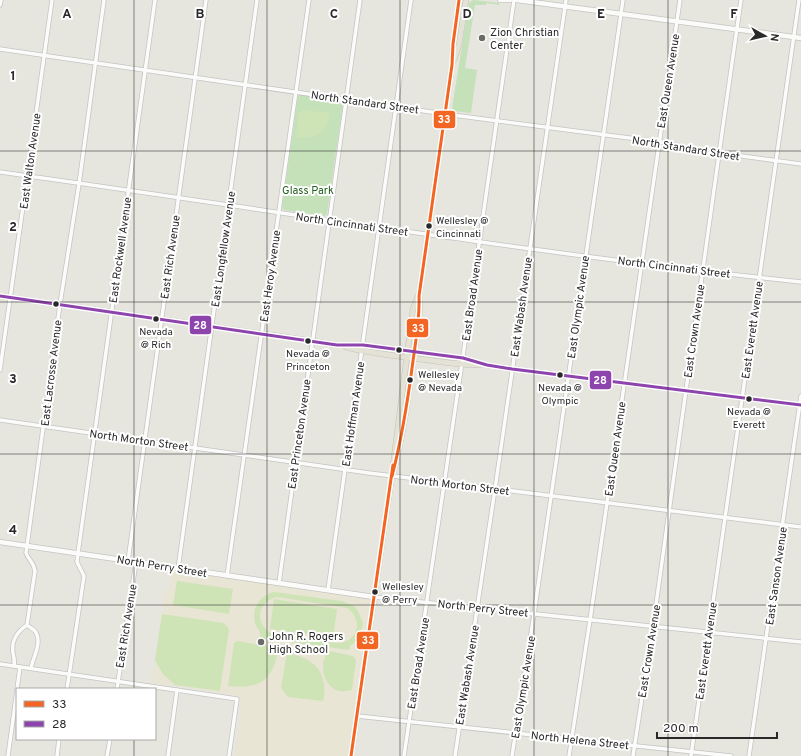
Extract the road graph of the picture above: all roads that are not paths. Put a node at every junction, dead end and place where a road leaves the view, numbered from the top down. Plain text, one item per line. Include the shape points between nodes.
1 (1, 0) edge
2 (52, 0) edge
3 (104, 0) edge
4 (155, 0) edge
5 (206, 0) edge
6 (258, 0) edge
7 (309, 0) edge
8 (360, 0) edge
9 (411, 0) edge
10 (459, 0) edge
11 (466, 0) edge
12 (500, 0) edge
13 (510, 0) edge
14 (514, 0) edge
15 (517, 0) edge
16 (566, 0) edge
17 (622, 0) edge
18 (680, 0) edge
19 (742, 0) edge
20 (799, 0) edge
21 (0, 5) edge
22 (565, 7) junction
23 (621, 14) junction
24 (677, 22) junction
25 (737, 30) junction
26 (794, 38) junction
27 (801, 38) edge
28 (0, 49) edge
29 (44, 55) junction
30 (95, 62) junction
31 (452, 65) junction
32 (145, 70) junction
33 (195, 77) junction
34 (245, 84) junction
35 (295, 92) junction
36 (346, 99) junction
37 (396, 106) junction
38 (444, 114) junction
39 (496, 120) junction
40 (547, 127) junction
41 (603, 135) junction
42 (658, 142) junction
43 (719, 154) junction
44 (776, 161) junction
45 (801, 164) edge
46 (0, 172) edge
47 (28, 176) junction
48 (78, 184) junction
49 (128, 190) junction
50 (178, 198) junction
51 (229, 206) junction
52 (278, 213) junction
53 (329, 220) junction
54 (379, 227) junction
55 (428, 235) junction
56 (480, 242) junction
57 (529, 248) junction
58 (586, 255) junction
59 (642, 263) junction
60 (703, 270) junction
61 (759, 277) junction
62 (801, 282) edge
63 (0, 296) edge
64 (419, 296) junction
65 (10, 297) junction
66 (60, 304) junction
67 (111, 312) junction
68 (161, 319) junction
69 (212, 327) junction
70 (261, 334) junction
71 (312, 341) junction
72 (337, 345) junction
73 (363, 345) junction
74 (362, 351) junction
75 (407, 351) junction
76 (414, 352) junction
77 (406, 357) junction
78 (414, 358) junction
79 (463, 358) junction
80 (462, 365) junction
81 (487, 365) junction
82 (512, 369) junction
83 (0, 370) edge
84 (568, 376) junction
85 (624, 384) junction
86 (685, 391) junction
87 (801, 396) edge
88 (742, 398) junction
89 (800, 405) edge
90 (0, 420) edge
91 (44, 426) junction
92 (94, 434) junction
93 (144, 441) junction
94 (194, 448) junction
95 (245, 456) junction
96 (295, 463) junction
97 (345, 470) junction
98 (392, 476) junction
99 (444, 483) junction
100 (495, 489) junction
101 (551, 497) junction
102 (607, 504) junction
103 (668, 511) junction
104 (725, 518) junction
105 (783, 525) junction
106 (801, 527) edge
107 (0, 542) edge
108 (28, 546) junction
109 (78, 553) junction
110 (128, 561) junction
111 (136, 562) junction
112 (178, 569) junction
113 (227, 576) junction
114 (279, 583) junction
115 (328, 590) junction
116 (374, 597) junction
117 (427, 602) junction
118 (477, 608) junction
119 (534, 614) junction
120 (590, 620) junction
121 (27, 625) junction
122 (653, 626) junction
123 (710, 632) junction
124 (766, 639) junction
125 (801, 642) edge
126 (0, 664) edge
127 (14, 666) junction
128 (20, 667) junction
129 (31, 668) junction
130 (69, 674) junction
131 (118, 681) junction
132 (17, 688) edge
133 (67, 688) edge
134 (117, 688) edge
135 (177, 690) junction
136 (16, 697) edge
137 (357, 716) junction
138 (409, 722) junction
139 (459, 728) junction
140 (515, 733) junction
141 (572, 739) junction
142 (59, 740) edge
143 (110, 740) edge
144 (634, 746) junction
145 (691, 754) edge
146 (8, 756) edge
147 (57, 756) edge
148 (107, 756) edge
149 (168, 756) edge
150 (229, 756) edge
151 (351, 756) edge
152 (404, 756) edge
153 (454, 756) edge
154 (512, 756) edge
155 (569, 756) edge
156 (633, 756) edge
157 (731, 756) edge
158 (749, 756) edge

1 - 21 street
2 - 29 street, East Walton Avenue
3 - 30 street, East Lacrosse Avenue
4 - 32 street, East Rockwell Avenue
5 - 33 street, East Rich Avenue
6 - 34 street, East Longfellow Avenue
7 - 35 street, East Heroy Avenue
8 - 36 street, East Princeton Avenue
9 - 37 street, East Hoffman Avenue
10 - 31 main road
11 - 31 main road via 459,45
12 - 13 street
14 - 39 street, East Broad Avenue
15 - 22 street
16 - 22 street, East Wabash Avenue
17 - 23 street, East Olympic Avenue
18 - 24 street, East Queen Avenue
19 - 25 street, East Crown Avenue
20 - 26 street, East Everett Avenue
22 - 23 street
22 - 40 street, East Wabash Avenue
23 - 24 street
23 - 41 street, East Olympic Avenue
24 - 25 street
24 - 42 street, East Queen Avenue
25 - 26 street
25 - 43 street, East Crown Avenue
26 - 27 street
26 - 44 street, East Everett Avenue
28 - 29 street, North Standard Street
29 - 30 street, North Standard Street
29 - 47 street, East Walton Avenue
30 - 32 street, North Standard Street
30 - 48 street, East Lacrosse Avenue
31 - 38 main road
32 - 33 street, North Standard Street
32 - 49 street, East Rockwell Avenue
33 - 34 street, North Standard Street
33 - 50 street, East Rich Avenue
34 - 35 street, North Standard Street
34 - 51 street, East Longfellow Avenue
35 - 36 street, North Standard Street
35 - 52 street, East Heroy Avenue
36 - 37 street, North Standard Street
36 - 53 street, East Princeton Avenue
37 - 38 street, North Standard Street
37 - 54 street, East Hoffman Avenue
38 - 39 street, North Standard Street
38 - 55 main road
39 - 40 street, North Standard Street
39 - 56 street, East Broad Avenue
40 - 41 street, North Standard Street
40 - 57 street, East Wabash Avenue
41 - 42 street, North Standard Street
41 - 58 street, East Olympic Avenue
42 - 43 street, North Standard Street
42 - 59 street, East Queen Avenue
43 - 44 street, North Standard Street
43 - 60 street, East Crown Avenue
44 - 45 street, North Standard Street
44 - 61 street, East Everett Avenue
46 - 47 street, North Cincinnati Street
47 - 48 street, North Cincinnati Street
47 - 65 street, East Walton Avenue
48 - 49 street, North Cincinnati Street
48 - 66 street, East Lacrosse Avenue
49 - 50 street, North Cincinnati Street
49 - 67 street, East Rockwell Avenue
50 - 51 street, North Cincinnati Street
50 - 68 street, East Rich Avenue
51 - 52 street, North Cincinnati Street
51 - 69 street, East Longfellow Avenue
52 - 53 street, North Cincinnati Street
52 - 70 street, East Heroy Avenue
53 - 54 street, North Cincinnati Street
53 - 71 street, East Princeton Avenue
54 - 55 street, North Cincinnati Street
54 - 73 street, East Hoffman Avenue
55 - 56 street, North Cincinnati Street
55 - 64 main road
56 - 57 street, North Cincinnati Street
56 - 79 street, East Broad Avenue
57 - 58 street, North Cincinnati Street
57 - 82 street, East Wabash Avenue
58 - 59 street, North Cincinnati Street
58 - 84 street, East Olympic Avenue
59 - 60 street, North Cincinnati Street
59 - 85 street, East Queen Avenue
60 - 61 street, North Cincinnati Street
60 - 86 street, East Crown Avenue
61 - 62 street, North Cincinnati Street
61 - 88 street, East Everett Avenue
63 - 65 main road
64 - 75 main road via 413,309
64 - 76 main road via 420,310
65 - 66 main road
65 - 83 street, East Walton Avenue
66 - 67 main road
66 - 91 street, East Lacrosse Avenue
67 - 68 main road
67 - 92 street, East Rockwell Avenue
68 - 69 main road
68 - 93 street, East Rich Avenue
69 - 70 main road
69 - 94 street, East Longfellow Avenue
70 - 71 main road
70 - 95 street, East Heroy Avenue
71 - 72 main road
71 - 96 street, East Princeton Avenue
72 - 73 main road
72 - 74 main road
73 - 74 street, East Hoffman Avenue
73 - 75 main road
74 - 77 main road
74 - 97 street, East Hoffman Avenue
75 - 76 main road
75 - 77 main road
76 - 78 main road
76 - 79 main road
77 - 78 main road
77 - 98 main road
78 - 80 main road
78 - 98 main road via 398,456
79 - 80 street, East Broad Avenue
79 - 81 main road
80 - 81 main road
80 - 99 street, East Broad Avenue
81 - 82 main road
82 - 84 main road
82 - 100 street, East Wabash Avenue
84 - 85 main road
84 - 101 street, East Olympic Avenue
85 - 86 main road
85 - 102 street, East Queen Avenue
86 - 88 main road
86 - 103 street, East Crown Avenue
87 - 89 street, East Sanson Avenue
88 - 89 main road
88 - 104 street, East Everett Avenue
89 - 105 street, East Sanson Avenue
90 - 91 street, North Morton Street
91 - 92 street, North Morton Street
91 - 108 street, East Lacrosse Avenue
92 - 93 street, North Morton Street
92 - 109 street, East Rockwell Avenue
93 - 94 street, North Morton Street
93 - 110 street, East Rich Avenue
94 - 95 street, North Morton Street
94 - 112 street, East Longfellow Avenue
95 - 96 street, North Morton Street
95 - 113 street, East Heroy Avenue
96 - 97 street, North Morton Street
96 - 114 street, East Princeton Avenue
97 - 98 street, North Morton Street
97 - 115 street, East Hoffman Avenue
98 - 99 street, North Morton Street
98 - 116 main road
99 - 100 street, North Morton Street
99 - 117 street, East Broad Avenue
100 - 101 street, North Morton Street
100 - 118 street, East Wabash Avenue
101 - 102 street, North Morton Street
101 - 119 street, East Olympic Avenue
102 - 103 street, North Morton Street
102 - 120 street, East Queen Avenue
103 - 104 street, North Morton Street
103 - 122 street, East Crown Avenue
104 - 105 street, North Morton Street
104 - 123 street, East Everett Avenue
105 - 106 street, North Morton Street
105 - 124 street, East Sanson Avenue
107 - 108 street, North Perry Street
108 - 109 street, North Perry Street
108 - 121 street, East Lacrosse Avenue via 26,553 33,562 35,571
109 - 110 street, North Perry Street
109 - 130 street, East Rockwell Avenue via 77,562 84,576
110 - 111 street, North Perry Street
111 - 112 street, North Perry Street
111 - 131 street, East Rich Avenue
112 - 113 street, North Perry Street
113 - 114 street, North Perry Street
114 - 115 street, North Perry Street
115 - 116 street, North Perry Street
116 - 117 street, North Perry Street
116 - 137 main road
117 - 118 street, North Perry Street
117 - 138 street, East Broad Avenue
118 - 119 street, North Perry Street
118 - 139 street, East Wabash Avenue
119 - 120 street, North Perry Street
119 - 140 street, East Olympic Avenue
120 - 122 street, North Perry Street
120 - 141 street, East Queen Avenue
121 - 127 street via 17,632 14,640
121 - 129 street via 35,631 38,638
122 - 123 street, North Perry Street
122 - 144 street, East Crown Avenue
123 - 124 street, North Perry Street
123 - 145 street, East Everett Avenue
124 - 125 street, North Perry Street
124 - 158 street, East Sanson Avenue
126 - 127 street
127 - 128 street
128 - 129 street
128 - 132 street
129 - 130 street
130 - 131 street
130 - 133 street, East Rockwell Avenue
131 - 134 street, East Rich Avenue
131 - 135 street
135 - 149 street
135 - 150 street via 237,698
136 - 146 street
137 - 138 street, North Helena Street
137 - 151 main road
138 - 139 street, North Helena Street
138 - 152 street, East Broad Avenue
139 - 140 street, North Helena Street
139 - 153 street, East Wabash Avenue
140 - 141 street, North Helena Street
140 - 154 street, East Olympic Avenue
141 - 144 street, North Helena Street
141 - 155 street, East Queen Avenue
142 - 147 street
143 - 148 street
144 - 145 street, North Helena Street
144 - 156 street, East Crown Avenue
145 - 157 street, North Helena Street

